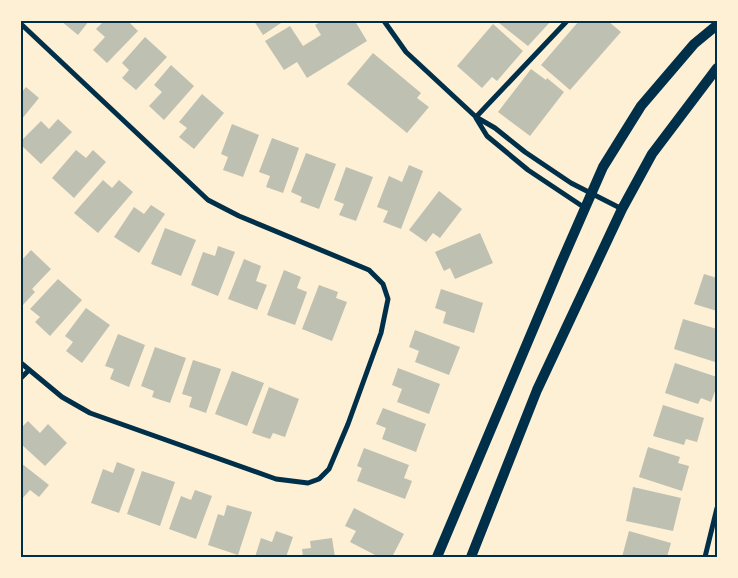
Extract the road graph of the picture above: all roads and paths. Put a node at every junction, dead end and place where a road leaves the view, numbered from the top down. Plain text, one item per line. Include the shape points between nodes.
1 (384, 21) edge
2 (568, 21) edge
3 (21, 24) edge
4 (717, 25) edge
5 (717, 68) edge
6 (476, 117) junction
7 (529, 155) junction
8 (522, 165) junction
9 (592, 194) junction
10 (585, 208) junction
11 (622, 209) junction
12 (21, 363) edge
13 (29, 370) junction
14 (21, 378) edge
15 (717, 508) edge
16 (437, 557) edge
17 (471, 557) edge
18 (705, 557) edge

1 - 6 street via 406,52
2 - 6 street
3 - 13 street via 208,200 369,270 383,284 388,299 381,333 329,469 319,479 308,483 276,479 90,413 62,397
4 - 9 main road via 694,44 641,106 603,168
5 - 11 main road via 652,154
6 - 7 street
6 - 8 street via 487,136
7 - 8 street
7 - 9 street
8 - 10 street
9 - 10 main road
9 - 11 street
10 - 16 main road
11 - 17 main road via 537,390
12 - 13 street
13 - 14 street
15 - 18 street

